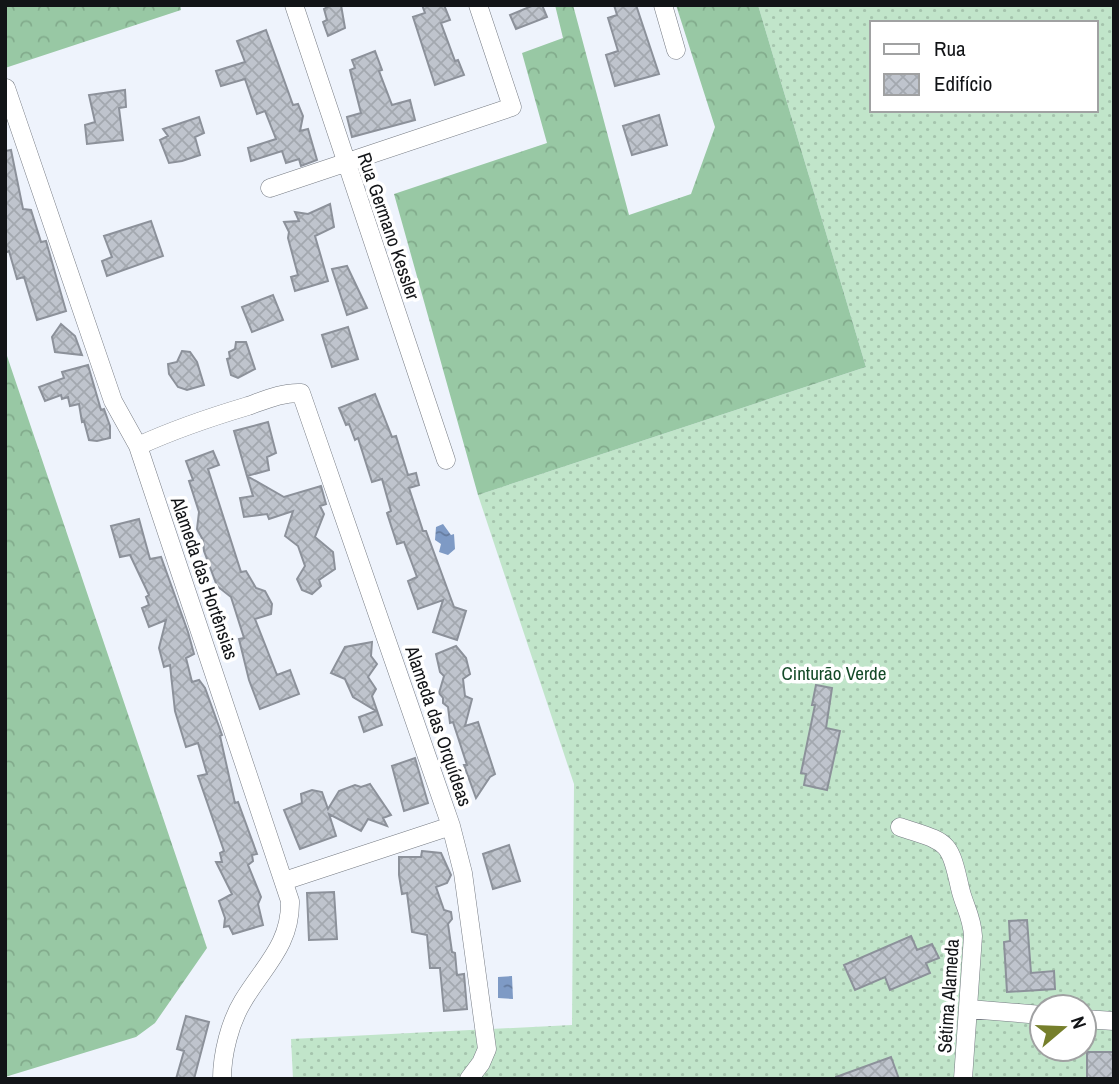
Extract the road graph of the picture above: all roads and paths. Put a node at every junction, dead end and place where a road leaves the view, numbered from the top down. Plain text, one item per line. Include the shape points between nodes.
1 (294, 5) edge
2 (478, 5) edge
3 (663, 5) edge
4 (676, 50) dead end
5 (6, 88) edge
6 (345, 162) junction
7 (270, 188) dead end
8 (138, 446) junction
9 (446, 460) dead end
10 (451, 826) junction
11 (900, 827) dead end
12 (284, 881) junction
13 (969, 1009) junction
14 (1028, 1014) edge
15 (222, 1079) edge
16 (470, 1079) edge
17 (963, 1079) edge

1 - 6 street, Rua Germano Kessler
2 - 6 street via 512,107
3 - 4 street
5 - 8 street, Alameda das Hortênsias via 113,401
6 - 7 street
6 - 9 street, Rua Germano Kessler
8 - 10 street, Alameda das Orquídeas via 231,411 301,393
8 - 12 street, Alameda das Hortênsias
10 - 12 street
10 - 16 street, Alameda das Orquídeas via 463,873 486,1049
11 - 13 street, Sétima Alameda via 938,840 954,860 972,917
12 - 15 street, Alameda das Hortênsias via 290,919 281,946 236,1015
13 - 14 street
13 - 17 street, Sétima Alameda

